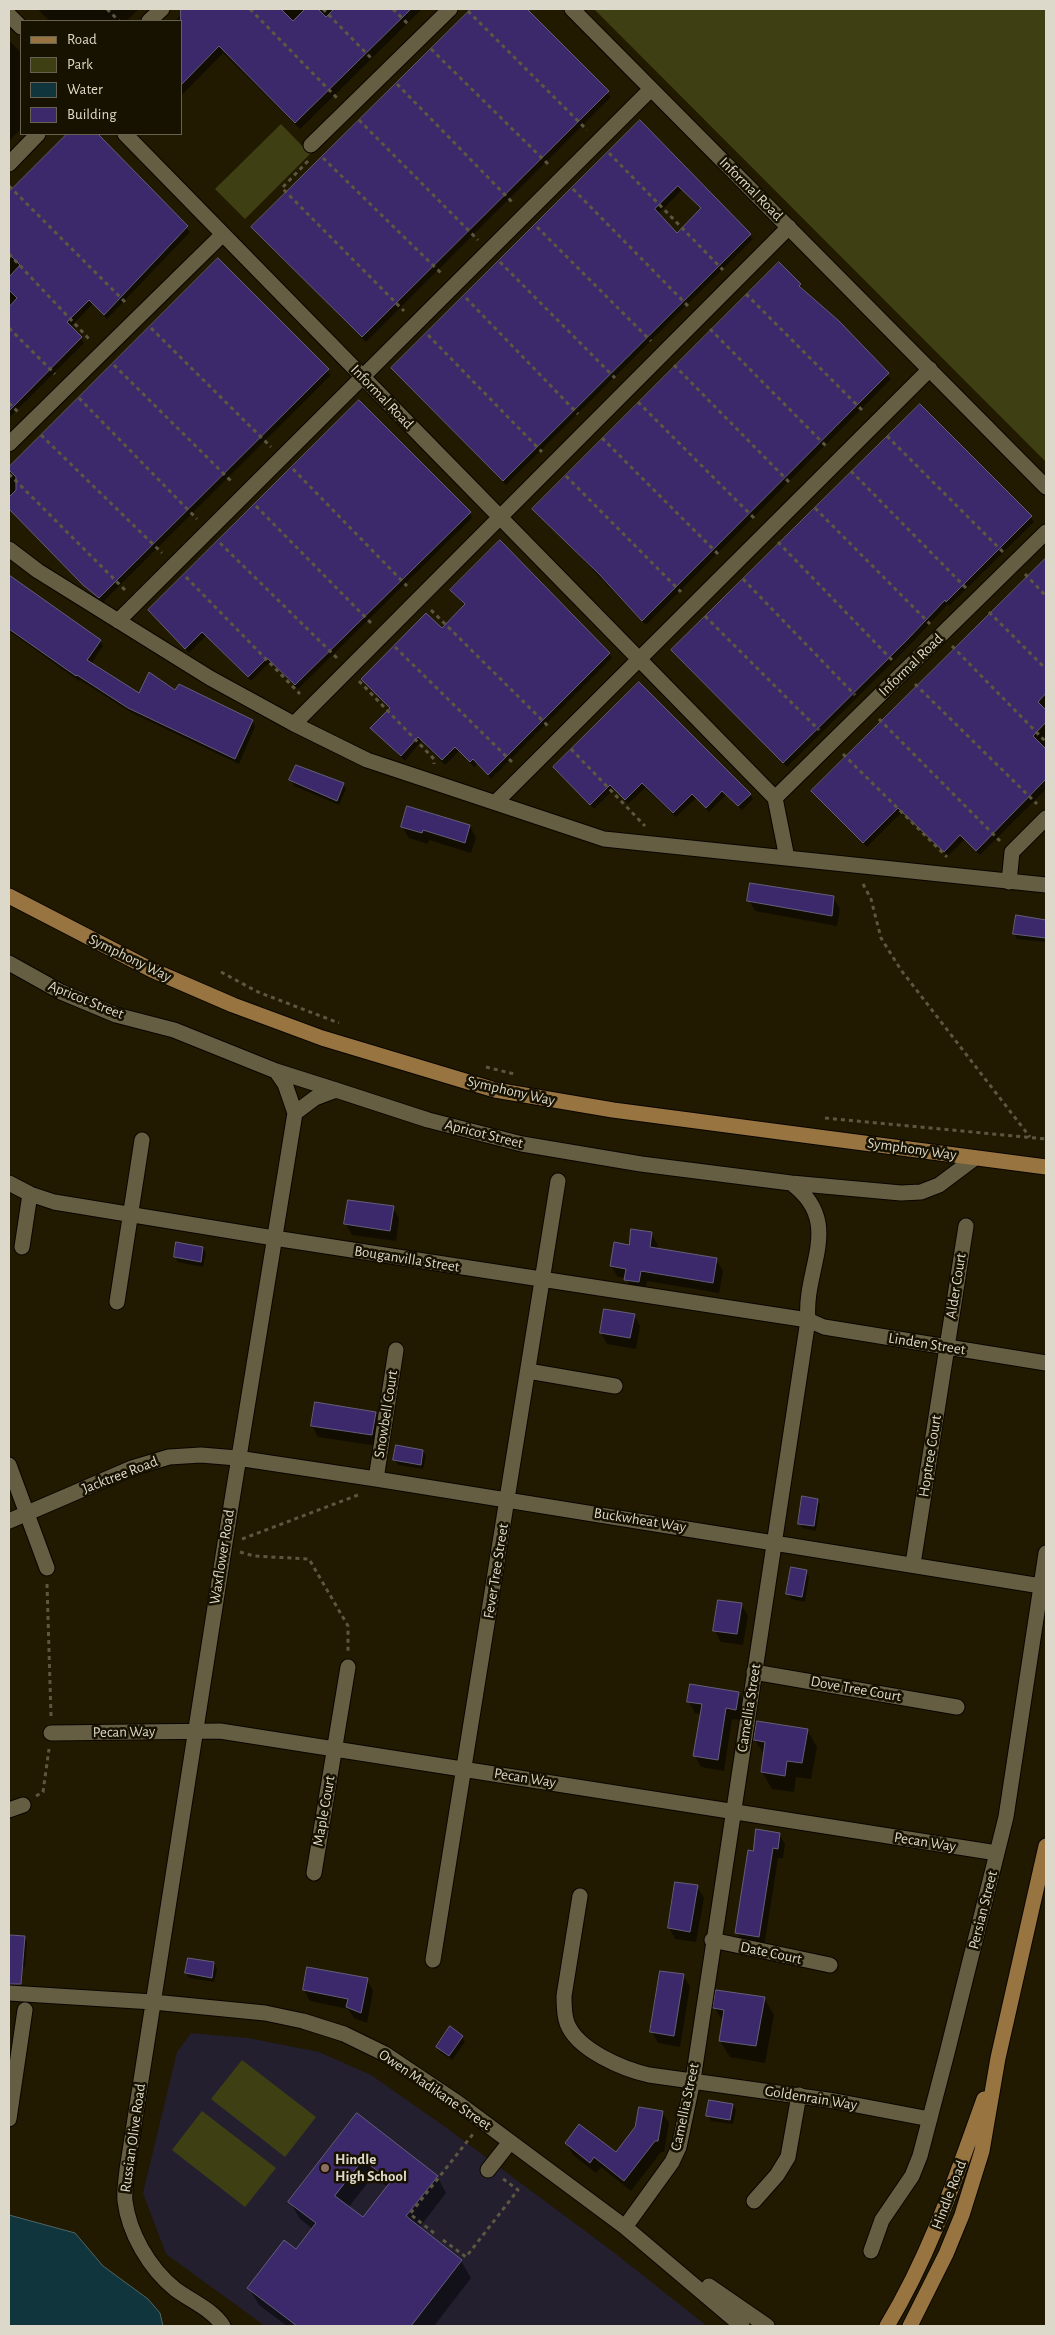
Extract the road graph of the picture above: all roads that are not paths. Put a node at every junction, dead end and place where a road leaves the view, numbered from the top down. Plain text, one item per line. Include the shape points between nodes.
1 (162, 9) edge
2 (450, 9) edge
3 (572, 9) edge
4 (9, 15) edge
5 (150, 20) edge
6 (20, 27) edge
7 (651, 89) junction
8 (37, 135) edge
9 (126, 135) edge
10 (314, 148) road end
11 (9, 164) edge
12 (789, 228) junction
13 (223, 234) junction
14 (930, 369) junction
15 (363, 377) junction
16 (9, 444) edge
17 (1046, 486) edge
18 (501, 517) junction
19 (1046, 532) edge
20 (9, 549) edge
21 (118, 621) junction
22 (639, 659) junction
23 (294, 724) junction
24 (775, 798) junction
25 (496, 802) junction
26 (1046, 818) edge
27 (787, 858) junction
28 (1009, 882) junction
29 (1046, 885) edge
30 (9, 896) edge
31 (9, 963) edge
32 (276, 1071) junction
33 (336, 1090) junction
34 (295, 1113) junction
35 (142, 1140) dead end
36 (975, 1158) junction
37 (1046, 1167) edge
38 (558, 1181) dead end
39 (9, 1183) edge
40 (791, 1183) junction
41 (30, 1194) junction
42 (131, 1214) junction
43 (966, 1226) dead end
44 (274, 1238) junction
45 (22, 1247) dead end
46 (543, 1280) junction
47 (117, 1302) dead end
48 (808, 1320) junction
49 (947, 1347) junction
50 (396, 1350) dead end
51 (1046, 1363) edge
52 (528, 1371) junction
53 (615, 1386) dead end
54 (237, 1458) junction
55 (9, 1466) edge
56 (371, 1478) junction
57 (508, 1500) junction
58 (28, 1513) junction
59 (9, 1521) edge
60 (774, 1542) junction
61 (1046, 1553) edge
62 (913, 1564) junction
63 (47, 1568) road end
64 (1041, 1586) junction
65 (348, 1667) road end
66 (754, 1672) junction
67 (956, 1707) dead end
68 (197, 1730) junction
69 (51, 1733) road end
70 (335, 1748) junction
71 (464, 1768) junction
72 (733, 1811) junction
73 (1046, 1846) edge
74 (997, 1854) junction
75 (314, 1873) dead end
76 (580, 1896) dead end
77 (712, 1940) junction
78 (433, 1960) dead end
79 (830, 1965) dead end
80 (9, 1993) edge
81 (154, 2002) junction
82 (25, 2010) dead end
83 (998, 2058) junction
84 (693, 2080) junction
85 (799, 2096) junction
86 (9, 2119) edge
87 (930, 2119) junction
88 (510, 2142) junction
89 (493, 2173) road end
90 (754, 2201) dead end
91 (626, 2227) junction
92 (650, 2246) junction
93 (871, 2251) dead end
94 (223, 2326) edge
95 (742, 2326) edge
96 (767, 2326) edge
97 (887, 2326) edge
98 (910, 2326) edge

1 - 5 street
2 - 10 street via 347,109
3 - 7 street, Informal Road
4 - 6 street
7 - 12 street, Informal Road
7 - 15 street
8 - 11 street
9 - 13 street, Informal Road
12 - 14 street, Informal Road
12 - 18 street
13 - 15 street, Informal Road
13 - 16 street
14 - 17 street, Informal Road
14 - 22 street
15 - 18 street, Informal Road
15 - 21 street
18 - 22 street, Informal Road
18 - 23 street
19 - 24 street, Informal Road
20 - 21 street
21 - 23 street via 210,678
22 - 24 street, Informal Road
22 - 25 street
23 - 25 street via 368,760
24 - 27 street
25 - 27 street via 604,839
26 - 28 street via 1012,852
27 - 28 street
28 - 29 street
30 - 36 main road, Symphony Way via 144,966 233,1005 322,1038 495,1090 613,1110
31 - 32 street, Apricot Street via 94,1007 174,1030
32 - 33 street, Apricot Street
32 - 34 street, Waxflower Road via 287,1088
33 - 34 street via 315,1098
33 - 40 street, Apricot Street via 428,1120 522,1144 641,1164
34 - 44 street, Waxflower Road
35 - 42 street
36 - 37 main road, Symphony Way
36 - 40 street, Apricot Street via 942,1183 922,1192
38 - 46 street, Fever Tree Street
39 - 41 street, Bouganvilla Street
40 - 48 street, Camellia Street via 810,1200 819,1223 819,1248 806,1302
41 - 42 street, Bouganvilla Street via 54,1202
41 - 45 street
42 - 44 street, Bouganvilla Street
42 - 47 street
43 - 49 street, Alder Court
44 - 46 street, Bouganvilla Street
44 - 54 street, Waxflower Road
46 - 48 street, Bouganvilla Street
46 - 52 street, Fever Tree Street
48 - 49 street, Linden Street via 824,1327
48 - 60 street, Camellia Street
49 - 51 street, Linden Street
49 - 62 street, Hoptree Court
50 - 56 street, Snowbell Court
52 - 53 street
52 - 57 street, Fever Tree Street
54 - 56 street, Buckwheat Way
54 - 58 street, Jacktree Road via 169,1457 132,1468
54 - 68 street, Waxflower Road
55 - 58 street
56 - 57 street, Buckwheat Way
57 - 60 street, Buckwheat Way
57 - 71 street, Fever Tree Street
58 - 59 street, Jacktree Road
58 - 63 street
60 - 62 street, Buckwheat Way
60 - 66 street, Camellia Street
61 - 64 street, Persian Street
62 - 64 street, Buckwheat Way
64 - 74 street, Persian Street via 1006,1817
65 - 70 street, Maple Court
66 - 67 street, Dove Tree Court
66 - 72 street, Camellia Street
68 - 69 street, Pecan Way
68 - 70 street, Pecan Way
68 - 81 street, Waxflower Road
70 - 71 street, Pecan Way
70 - 75 street, Maple Court
71 - 72 street, Pecan Way
71 - 78 street, Fever Tree Street
72 - 74 street, Pecan Way
72 - 77 street, Camellia Street
73 - 83 main road, Hindle Road
74 - 87 street, Persian Street
76 - 84 street, Goldenrain Way via 564,1996 568,2024 584,2044 619,2067 649,2075
77 - 79 street, Date Court
77 - 84 street, Camellia Street
80 - 81 street, Owen Madikane Street
81 - 88 street, Owen Madikane Street via 265,2013 344,2034 411,2070
81 - 94 street, Russian Olive Road via 124,2199 136,2238 146,2256 174,2288 213,2315
82 - 86 street
83 - 97 main road, Hindle Road via 942,2215
83 - 98 main road, Hindle Road via 982,2151 962,2215 936,2277
84 - 85 street, Goldenrain Way
84 - 91 street, Camellia Street via 679,2147
85 - 87 street, Goldenrain Way
85 - 90 street via 788,2158
87 - 93 street, Persian Street via 912,2176 882,2220
88 - 89 street
88 - 91 street, Owen Madikane Street
91 - 92 street, Owen Madikane Street
92 - 95 street, Owen Madikane Street
92 - 96 street, Owen Madikane Street

